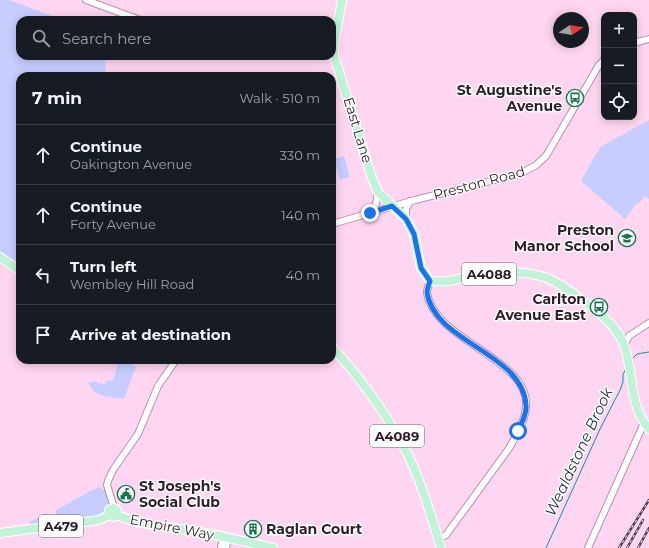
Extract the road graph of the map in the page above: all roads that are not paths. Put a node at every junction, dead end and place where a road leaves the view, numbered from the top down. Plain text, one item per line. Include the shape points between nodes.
1 (86, 0) edge
2 (342, 0) edge
3 (129, 16) edge
4 (336, 33) edge
5 (649, 39) edge
6 (637, 42) edge
7 (335, 60) edge
8 (601, 63) edge
9 (378, 192) junction
10 (410, 201) junction
11 (392, 206) junction
12 (370, 213) junction
13 (406, 219) junction
14 (336, 223) edge
15 (0, 257) edge
16 (16, 269) edge
17 (430, 281) junction
18 (649, 323) edge
19 (618, 332) junction
20 (629, 336) junction
21 (624, 346) junction
22 (336, 352) edge
23 (173, 364) edge
24 (647, 426) edge
25 (113, 513) junction
26 (0, 533) edge
27 (226, 537) junction
28 (438, 539) junction
29 (221, 548) edge
30 (226, 548) edge
31 (273, 548) edge
32 (441, 548) edge
33 (588, 548) edge

1 - 3 street
2 - 4 main road, East Lane
5 - 6 street
7 - 9 main road, East Lane
8 - 10 street, Preston Road via 546,156 535,166 519,174
9 - 11 main road, East Lane
9 - 12 street via 376,204
10 - 11 street, Preston Road
10 - 13 street via 406,209
11 - 12 street, Preston Road
11 - 13 main road, East Lane
12 - 14 street, Preston Road
13 - 17 main road via 414,234 421,268
15 - 16 main road
17 - 19 main road, A4088 via 449,281 493,273 540,276 569,290
17 - 28 street via 427,292 433,309 449,328 515,377 524,393 526,406 524,418 510,447 451,529
18 - 20 street
19 - 20 street
19 - 21 main road, A4088
20 - 21 street
21 - 24 main road, A4088 via 635,403
22 - 28 main road, A4089 via 371,396 399,439 416,472
23 - 25 street via 158,386 138,434 108,481
24 - 33 street
25 - 26 main road, Empire Way / A479 via 99,520
25 - 27 main road, Empire Way via 136,522
27 - 29 street
27 - 30 street
27 - 31 main road, Empire Way
28 - 32 main road, A4089

